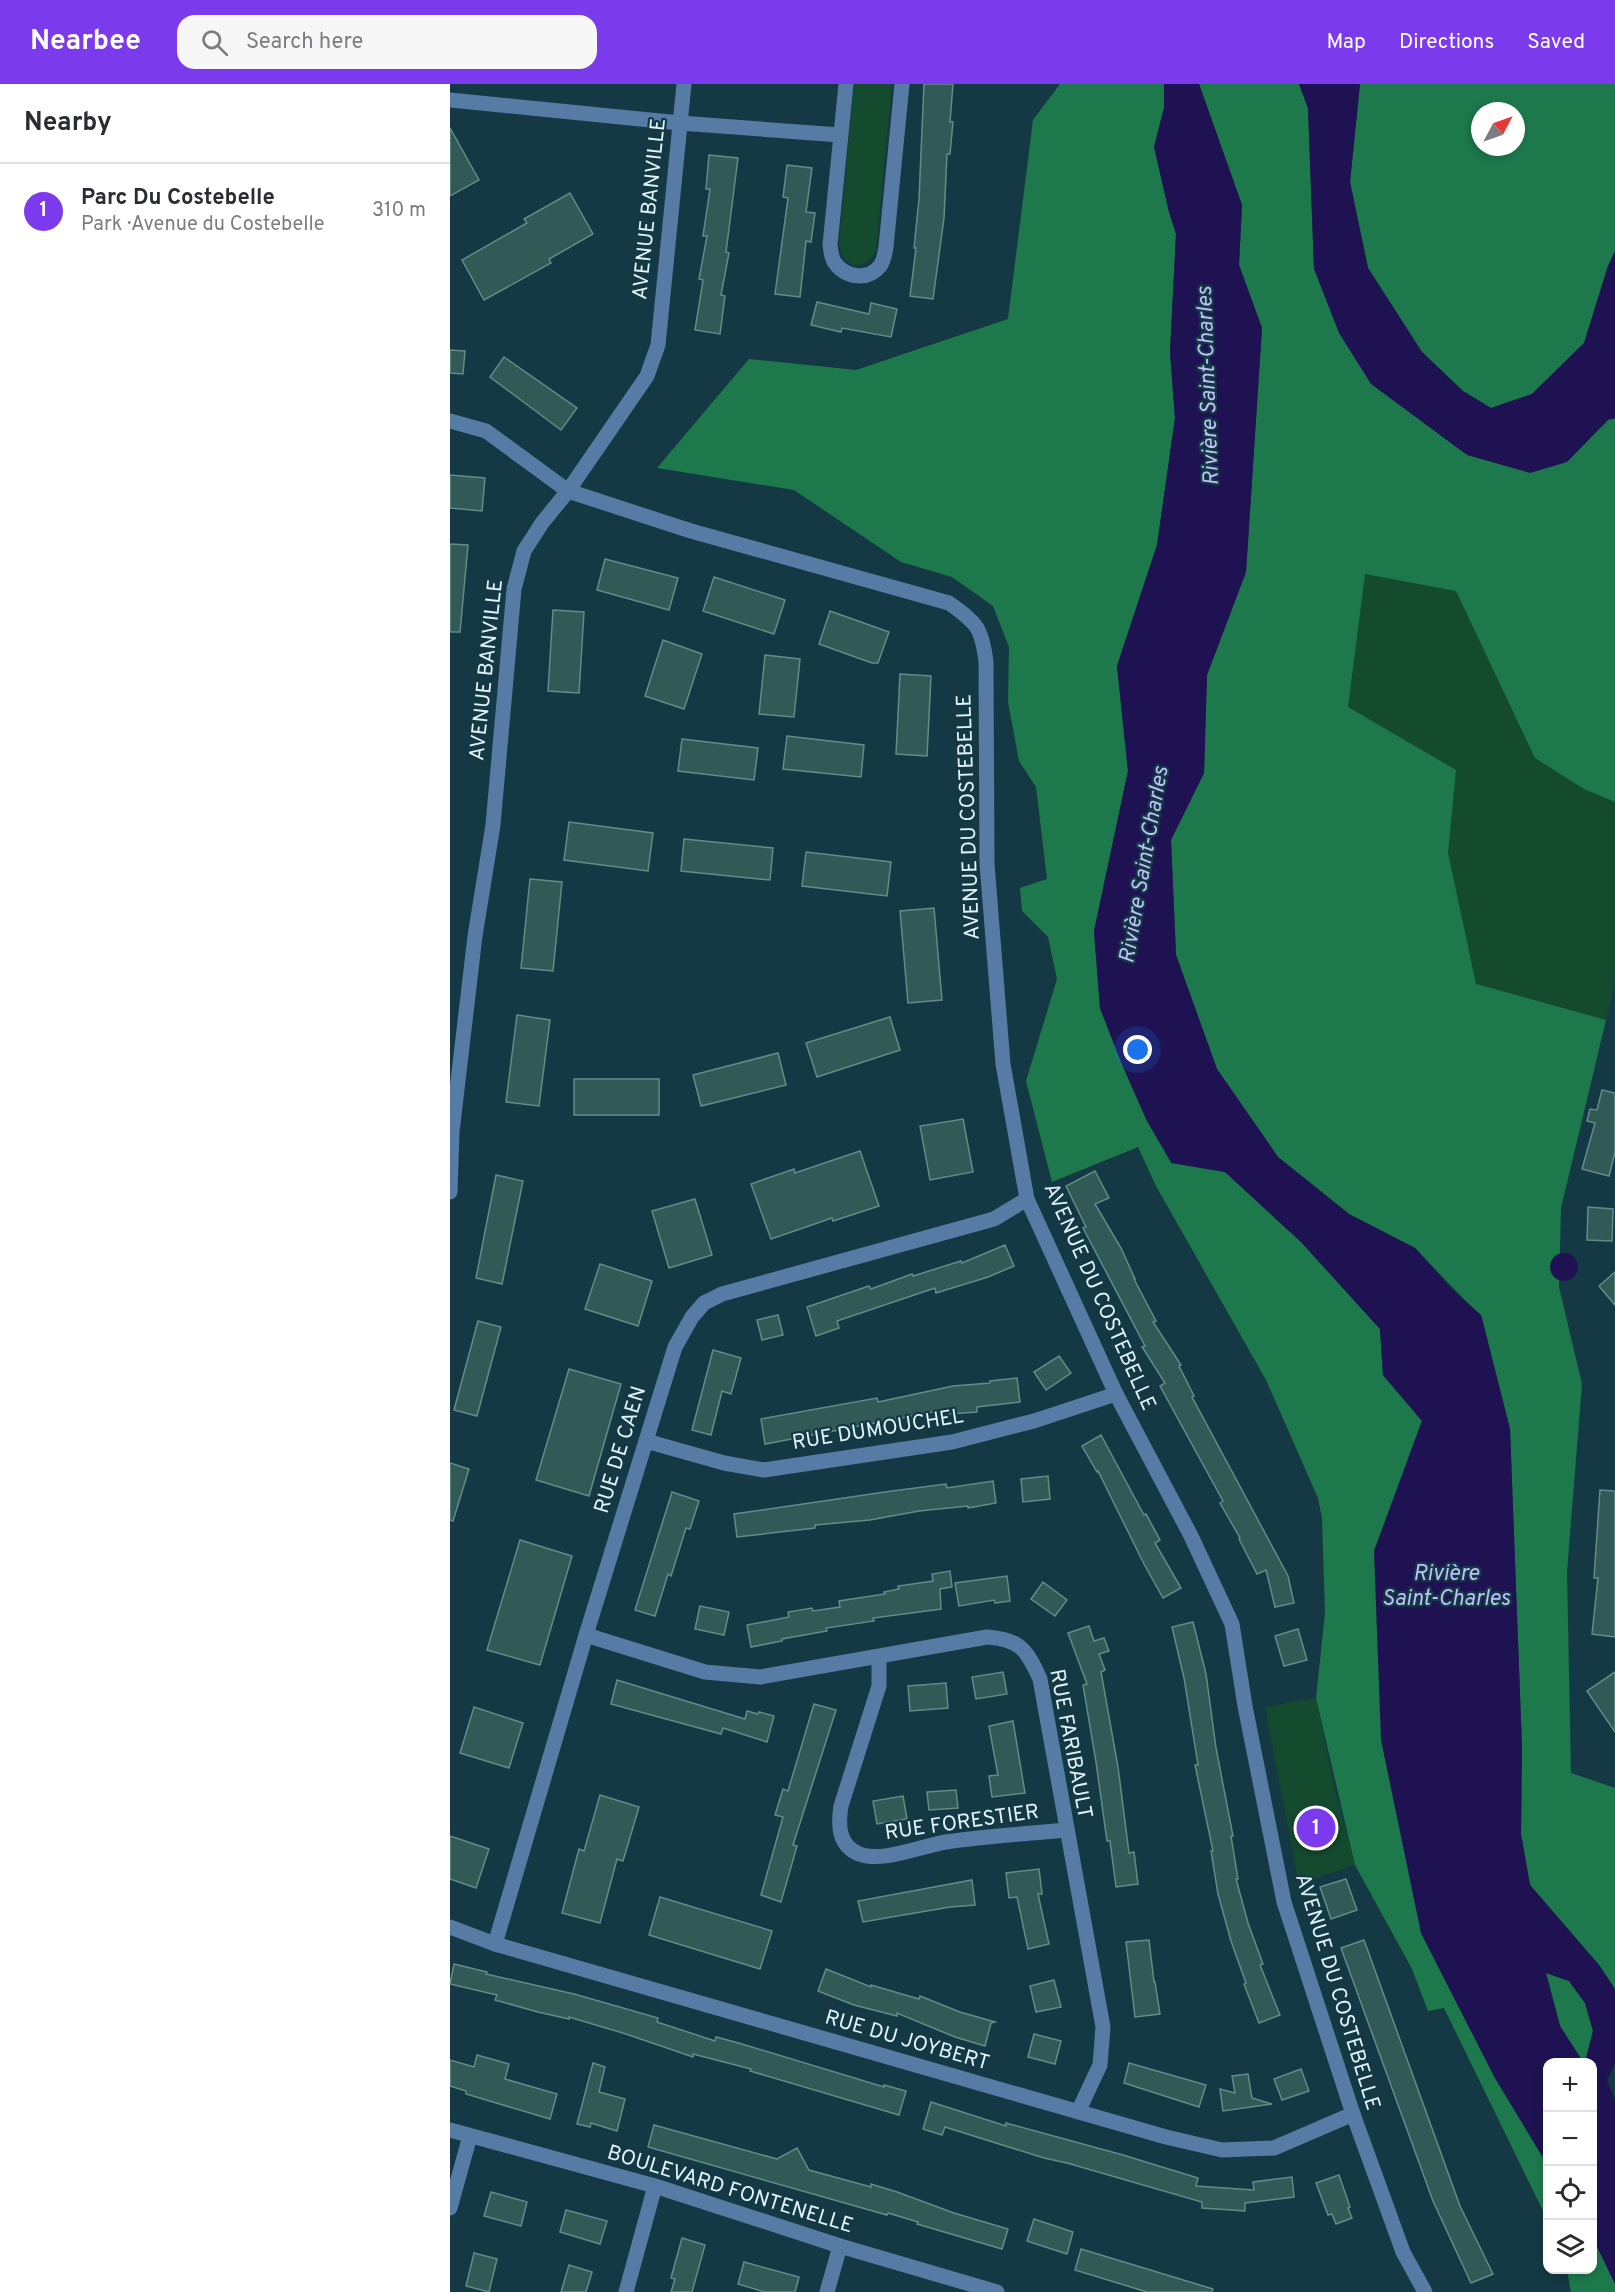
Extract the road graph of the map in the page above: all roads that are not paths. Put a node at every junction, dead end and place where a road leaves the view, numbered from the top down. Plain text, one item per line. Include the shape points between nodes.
1 (684, 84) edge
2 (846, 84) edge
3 (902, 84) edge
4 (450, 100) edge
5 (680, 123) junction
6 (840, 135) junction
7 (450, 421) edge
8 (568, 490) junction
9 (451, 1132) edge
10 (450, 1192) edge
11 (1027, 1199) junction
12 (1116, 1394) junction
13 (646, 1441) junction
14 (585, 1635) junction
15 (879, 1658) junction
16 (1066, 1830) junction
17 (450, 1927) edge
18 (495, 1944) junction
19 (1078, 2112) junction
20 (1353, 2114) junction
21 (450, 2130) edge
22 (470, 2136) junction
23 (655, 2186) junction
24 (450, 2208) edge
25 (840, 2246) junction
26 (626, 2292) edge
27 (827, 2292) edge
28 (997, 2292) edge
29 (1425, 2292) edge

1 - 5 street, AVENUE BANVILLE
2 - 6 street
3 - 6 street via 882,265 871,274 858,277 845,274 833,261 830,245
4 - 5 street
5 - 6 street
5 - 8 street, AVENUE BANVILLE via 658,345 647,376
7 - 8 street, AVENUE DU COSTEBELLE via 486,431
8 - 9 street, AVENUE BANVILLE via 524,551 514,590 493,825 474,936
8 - 11 street, AVENUE DU COSTEBELLE via 691,531 950,603 969,617 983,637 988,876 1003,1064
9 - 10 street, AVENUE BANVILLE
11 - 12 street, AVENUE DU COSTEBELLE
11 - 13 street, RUE DE CAEN via 994,1219 722,1294 704,1303 675,1347
12 - 13 street, RUE DUMOUCHEL via 952,1442 764,1470
12 - 20 street, AVENUE DU COSTEBELLE via 1191,1536 1232,1624 1284,1902
13 - 14 street, RUE DE CAEN
14 - 15 street, RUE FARIBAULT via 705,1672 760,1677
14 - 18 street, RUE DE CAEN
15 - 16 street, RUE FARIBAULT via 987,1637 1006,1638 1022,1647 1040,1679
15 - 16 street, RUE FORESTIER via 879,1686 841,1806 838,1826 844,1842 859,1854 882,1856 945,1842
16 - 19 street, RUE FARIBAULT via 1103,2027 1100,2065
17 - 18 street, RUE DU JOYBERT
18 - 19 street, RUE DU JOYBERT
19 - 20 street, RUE DU JOYBERT via 1222,2150 1274,2148
20 - 29 street, AVENUE DU COSTEBELLE via 1403,2252
21 - 22 street, BOULEVARD FONTENELLE
22 - 23 street, BOULEVARD FONTENELLE
22 - 24 street
23 - 25 street, BOULEVARD FONTENELLE
23 - 26 street
25 - 27 street
25 - 28 street, BOULEVARD FONTENELLE

